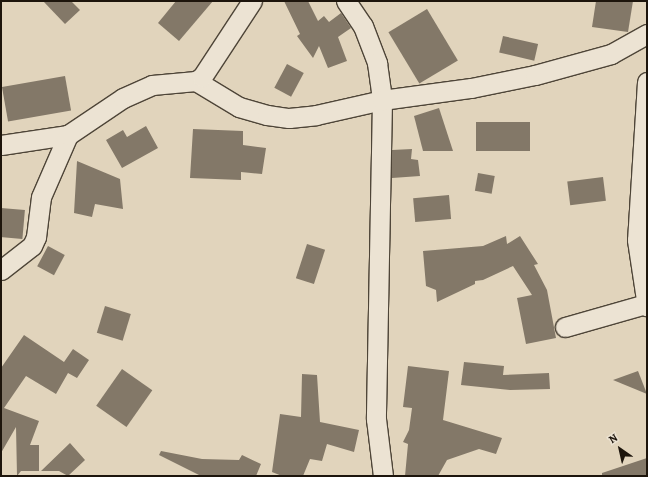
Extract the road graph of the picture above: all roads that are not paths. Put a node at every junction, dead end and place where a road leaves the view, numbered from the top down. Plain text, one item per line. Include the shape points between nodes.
1 (252, 1) edge
2 (346, 1) edge
3 (647, 34) edge
4 (196, 81) junction
5 (647, 82) edge
6 (382, 100) junction
7 (68, 135) junction
8 (1, 145) edge
9 (1, 270) edge
10 (647, 305) edge
11 (565, 327) dead end
12 (383, 476) edge

1 - 4 street via 202,77
2 - 6 street via 363,26 377,63
3 - 6 street via 611,54 535,75 471,88
4 - 6 street via 239,107 275,116 316,115
4 - 7 street via 152,85 123,98
5 - 10 street via 637,240
6 - 12 street via 376,419
7 - 8 street
7 - 9 street via 41,198 36,238 32,246
10 - 11 street

